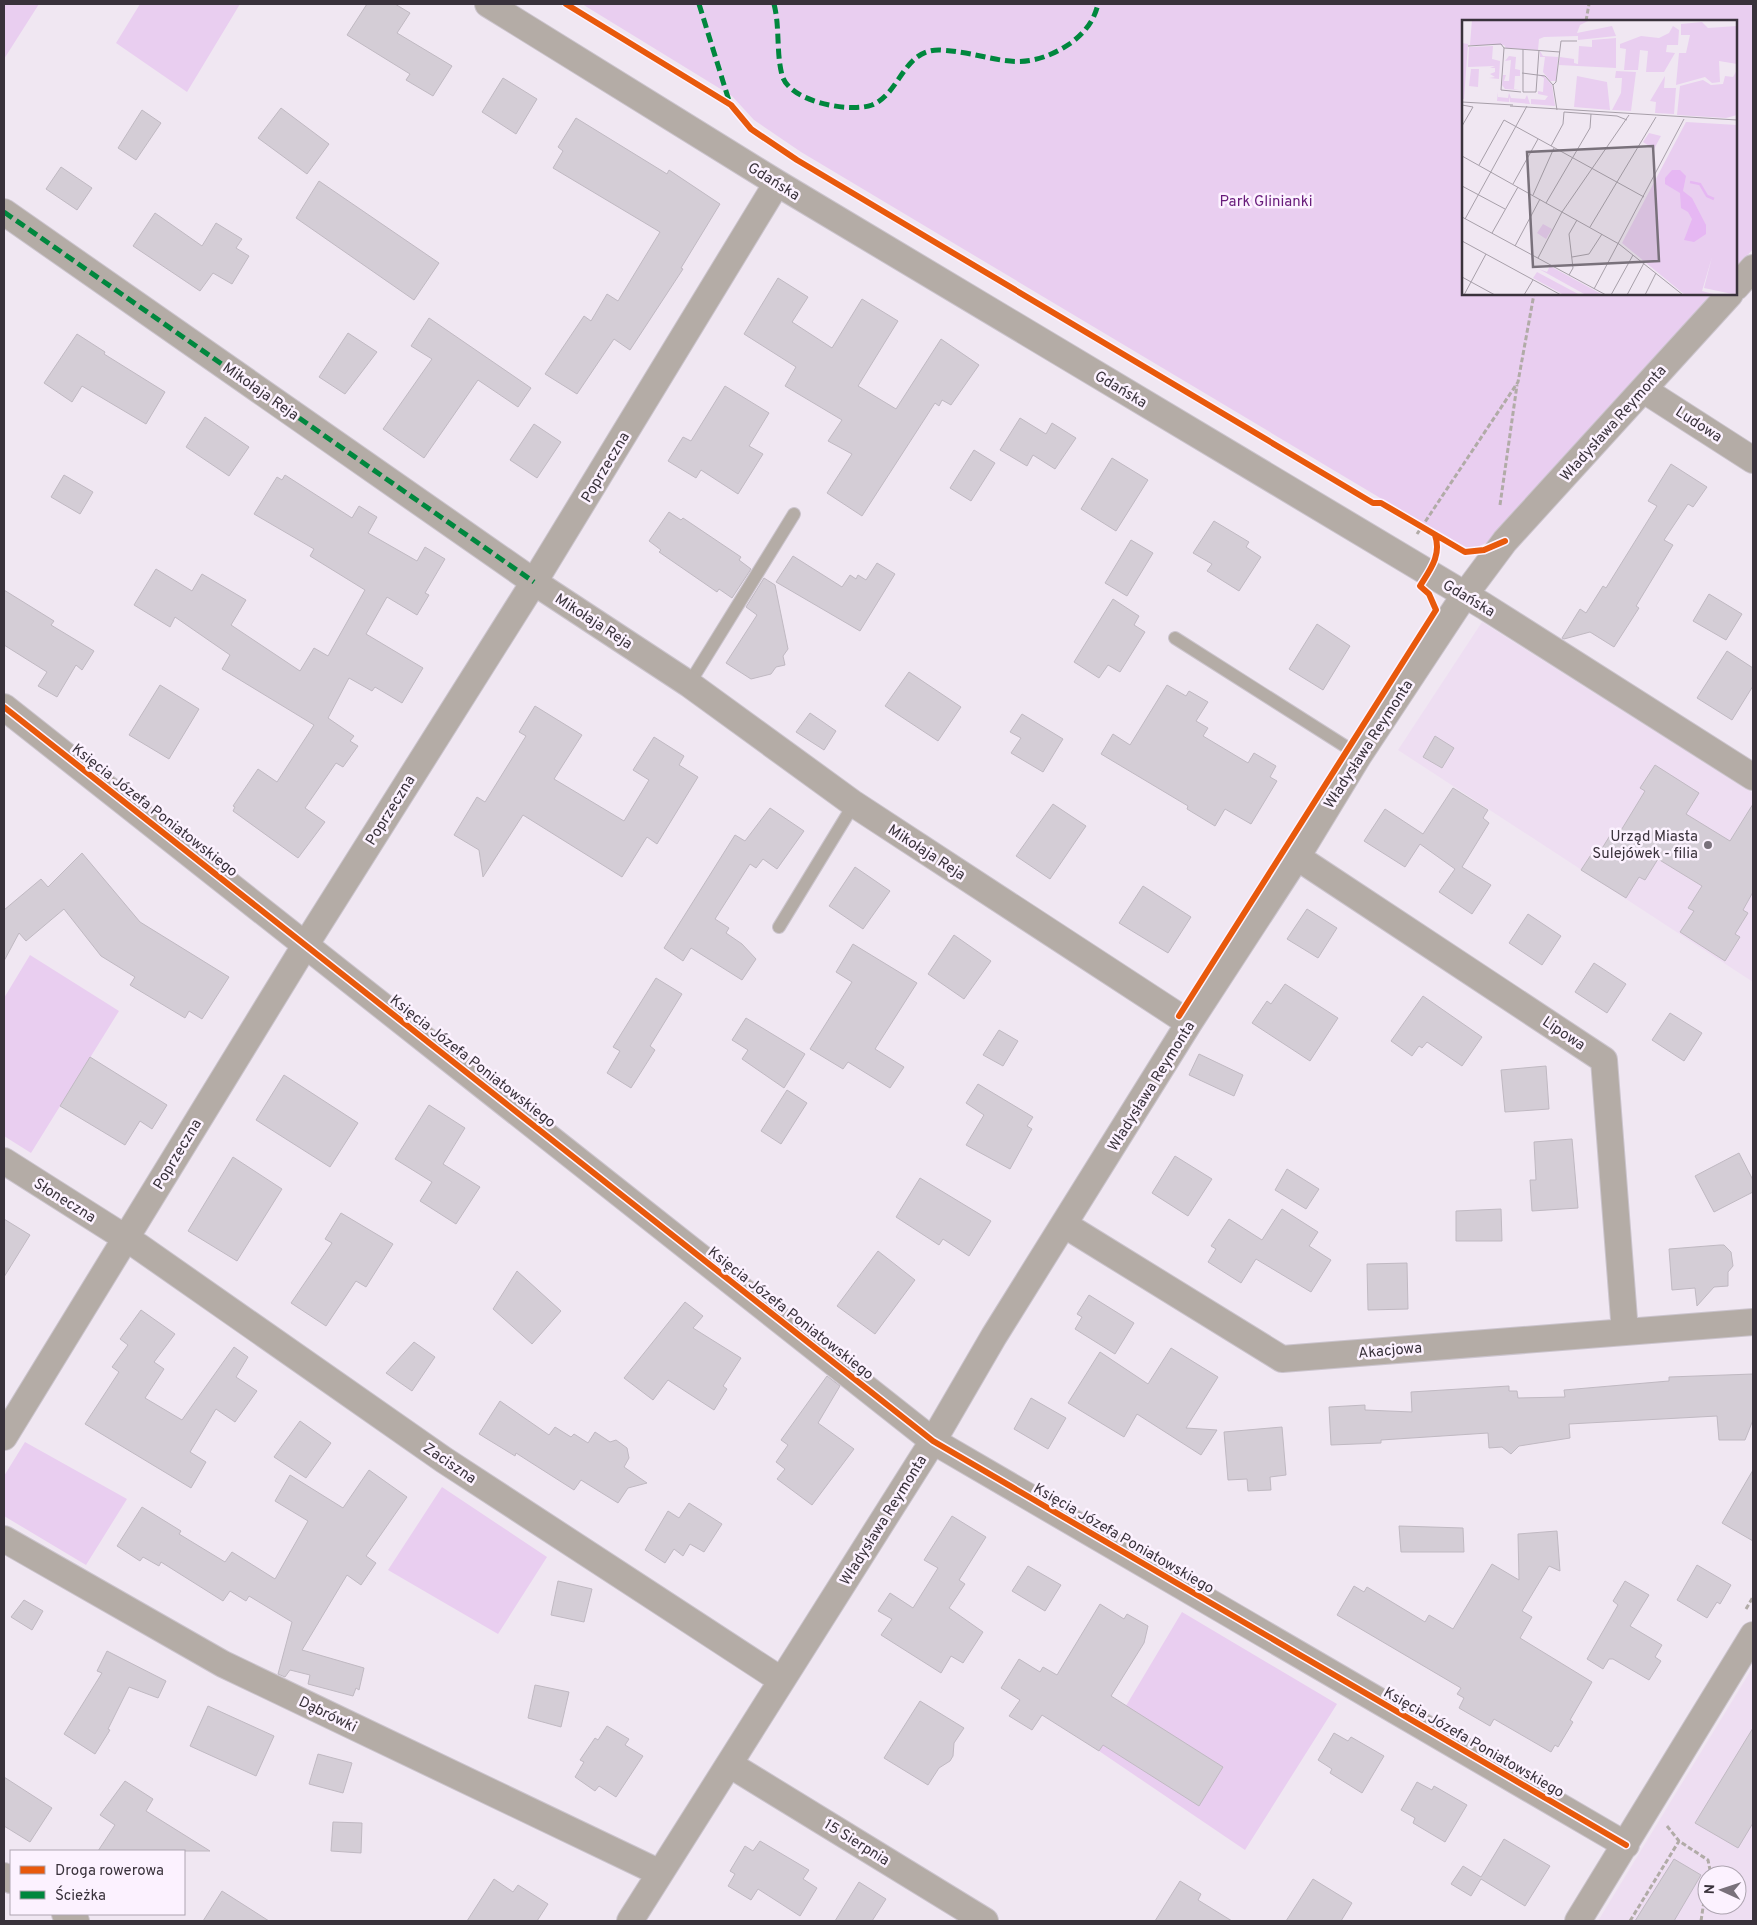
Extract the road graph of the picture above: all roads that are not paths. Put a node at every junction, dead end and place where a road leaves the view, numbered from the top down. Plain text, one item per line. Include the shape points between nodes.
1 (488, 4) edge
2 (777, 183) junction
3 (4, 212) edge
4 (1753, 268) edge
5 (1737, 286) edge
6 (1729, 295) edge
7 (1644, 390) junction
8 (1753, 460) edge
9 (794, 514) dead end
10 (534, 582) junction
11 (1464, 596) junction
12 (1175, 638) dead end
13 (689, 684) junction
14 (4, 707) edge
15 (1359, 756) junction
16 (1753, 777) edge
17 (854, 804) junction
18 (1297, 857) junction
19 (779, 927) dead end
20 (306, 944) junction
21 (1189, 1023) junction
22 (4, 1161) edge
23 (1065, 1225) junction
24 (126, 1238) junction
25 (1753, 1322) edge
26 (1625, 1332) junction
27 (4, 1437) edge
28 (933, 1441) junction
29 (4, 1539) edge
30 (1753, 1635) edge
31 (781, 1680) junction
32 (729, 1764) junction
33 (1626, 1845) junction
34 (660, 1874) junction
35 (630, 1921) edge
36 (985, 1921) edge
37 (1578, 1921) edge

1 - 2 street, Gdańska
2 - 10 street, Poprzeczna
2 - 11 street, Gdańska
3 - 10 street, Mikołaja Reja
4 - 5 street
6 - 7 street, Władysława Reymonta
7 - 8 street, Ludowa
7 - 11 street, Władysława Reymonta via 1506,541
9 - 13 lane
10 - 13 street, Mikołaja Reja
10 - 20 street, Poprzeczna
11 - 15 street, Władysława Reymonta
11 - 16 street, Gdańska
12 - 15 lane
13 - 17 street, Mikołaja Reja
14 - 20 street, Księcia Józefa Poniatowskiego
15 - 18 street, Władysława Reymonta
17 - 19 lane
17 - 21 street, Mikołaja Reja
18 - 21 street, Władysława Reymonta
18 - 26 street, Lipowa via 1604,1060
20 - 24 street, Poprzeczna
20 - 28 street, Księcia Józefa Poniatowskiego
21 - 23 street, Władysława Reymonta
22 - 24 street, Słoneczna
23 - 26 street, Akacjowa via 1282,1359
23 - 28 street, Władysława Reymonta via 994,1336
24 - 27 street, Poprzeczna
24 - 31 street, Zaciszna via 444,1460
25 - 26 street, Akacjowa
28 - 31 street, Władysława Reymonta
28 - 33 street, Księcia Józefa Poniatowskiego
29 - 34 street, Dąbrówki via 223,1664
30 - 33 street
31 - 32 street, Władysława Reymonta
32 - 34 street, Władysława Reymonta
32 - 36 street, 15 Sierpnia
33 - 37 street
34 - 35 street, Władysława Reymonta

